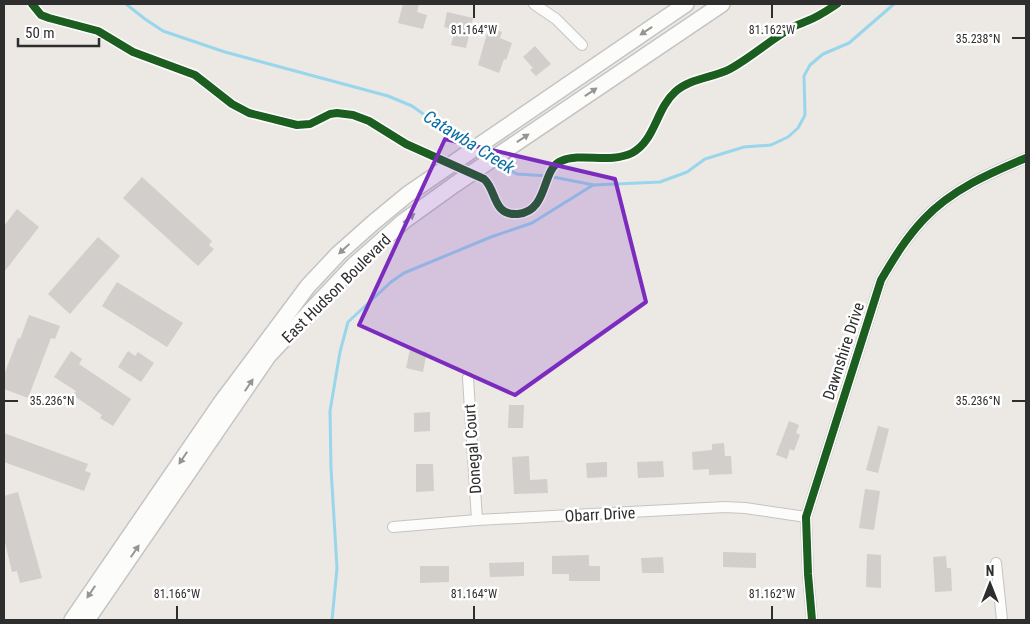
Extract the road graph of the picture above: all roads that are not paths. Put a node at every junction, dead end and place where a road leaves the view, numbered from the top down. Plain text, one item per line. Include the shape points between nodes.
1 (534, 4) edge
2 (686, 4) edge
3 (722, 4) edge
4 (582, 45) dead end
5 (1026, 158) edge
6 (468, 378) dead end
7 (216, 422) junction
8 (806, 517) junction
9 (477, 520) junction
10 (393, 527) dead end
11 (996, 563) dead end
12 (72, 620) edge
13 (87, 620) edge
14 (812, 620) edge
15 (1002, 620) edge

1 - 4 street via 556,19
2 -> 7 main road, East Hudson Boulevard via 408,194 338,254 308,286
7 -> 3 main road, East Hudson Boulevard via 270,355 354,265 404,222
5 - 8 street, Dawnshire Drive via 957,192 925,218 897,252 873,302
6 - 9 street, Donegal Court
7 -> 12 main road, East Hudson Boulevard
13 -> 7 main road, East Hudson Boulevard
8 - 9 street, Obarr Drive via 725,507
8 - 14 street, Dawnshire Drive
9 - 10 street, Obarr Drive
11 - 15 street

